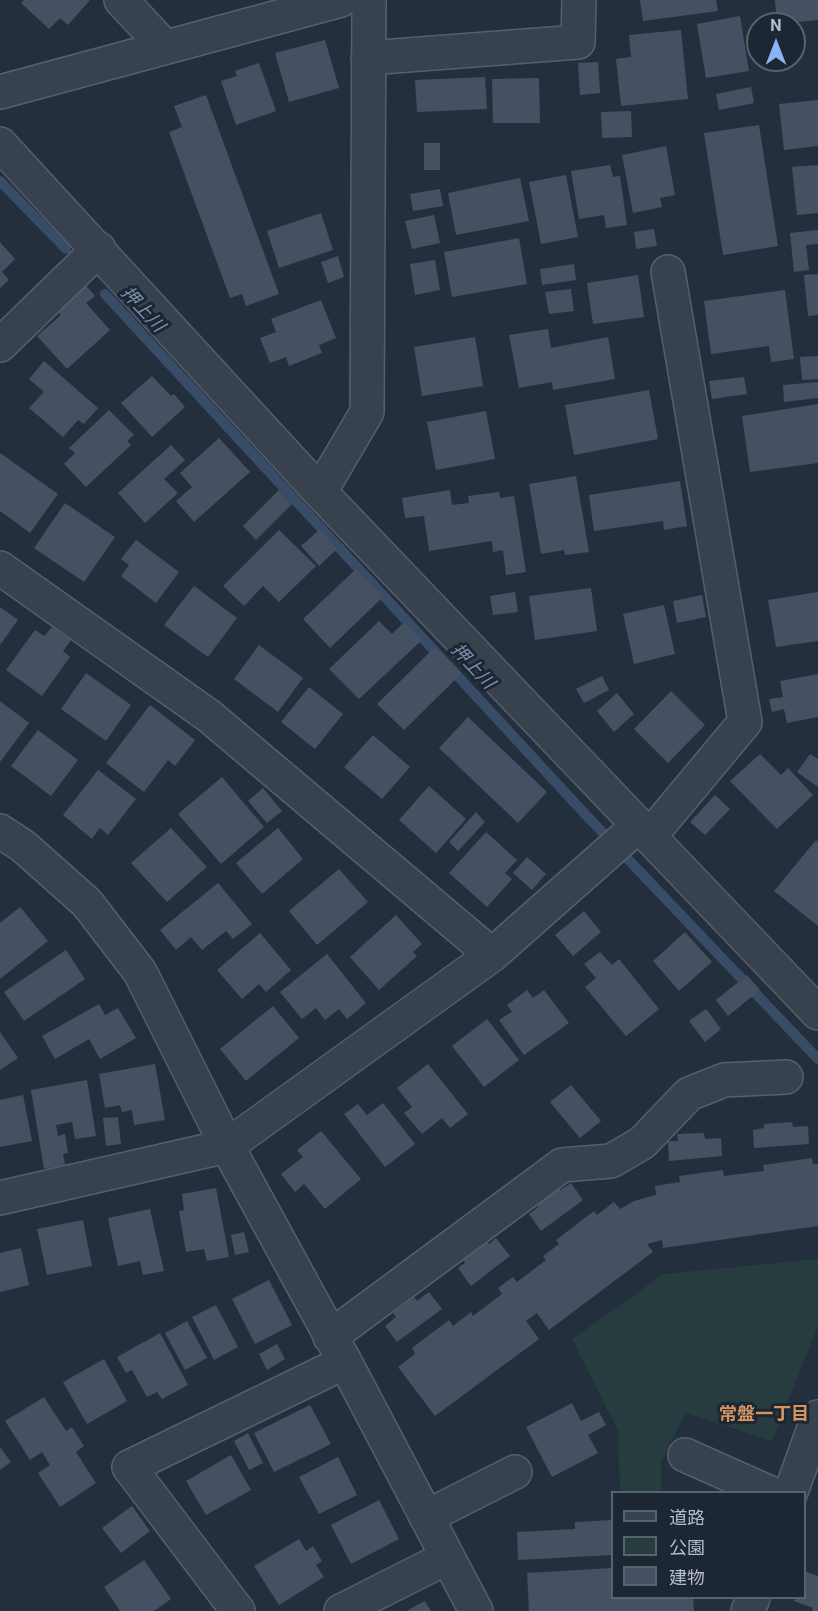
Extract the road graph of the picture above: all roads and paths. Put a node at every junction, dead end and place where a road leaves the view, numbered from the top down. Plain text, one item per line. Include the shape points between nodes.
1 (121, 0) edge
2 (341, 0) edge
3 (369, 0) edge
4 (579, 0) edge
5 (164, 46) junction
6 (368, 58) junction
7 (0, 92) edge
8 (0, 144) edge
9 (99, 249) junction
10 (668, 272) dead end
11 (0, 345) edge
12 (320, 492) junction
13 (0, 568) edge
14 (645, 830) junction
15 (0, 831) edge
16 (492, 955) junction
17 (816, 1006) edge
18 (786, 1077) dead end
19 (227, 1146) junction
20 (0, 1198) edge
21 (337, 1350) junction
22 (818, 1417) edge
23 (685, 1455) dead end
24 (515, 1472) dead end
25 (766, 1491) edge
26 (791, 1491) edge
27 (426, 1517) junction
28 (446, 1558) junction
29 (238, 1611) edge
30 (341, 1611) edge
31 (476, 1611) edge

1 - 5 street
2 - 5 street
3 - 6 street
4 - 6 street via 578,42
5 - 7 street
6 - 12 street via 367,412
8 - 9 street
9 - 11 street
9 - 12 street
10 - 14 street via 745,722
12 - 14 street
13 - 16 street via 208,716
14 - 16 street
14 - 17 street
15 - 19 street via 23,846 87,903 140,972
16 - 19 street
18 - 21 street via 723,1080 689,1094 642,1143 611,1161 562,1165
19 - 20 street
19 - 21 street
21 - 27 street
21 - 29 street via 129,1467
22 - 26 street
23 - 25 street
24 - 27 street
27 - 28 street
28 - 30 street
28 - 31 street

